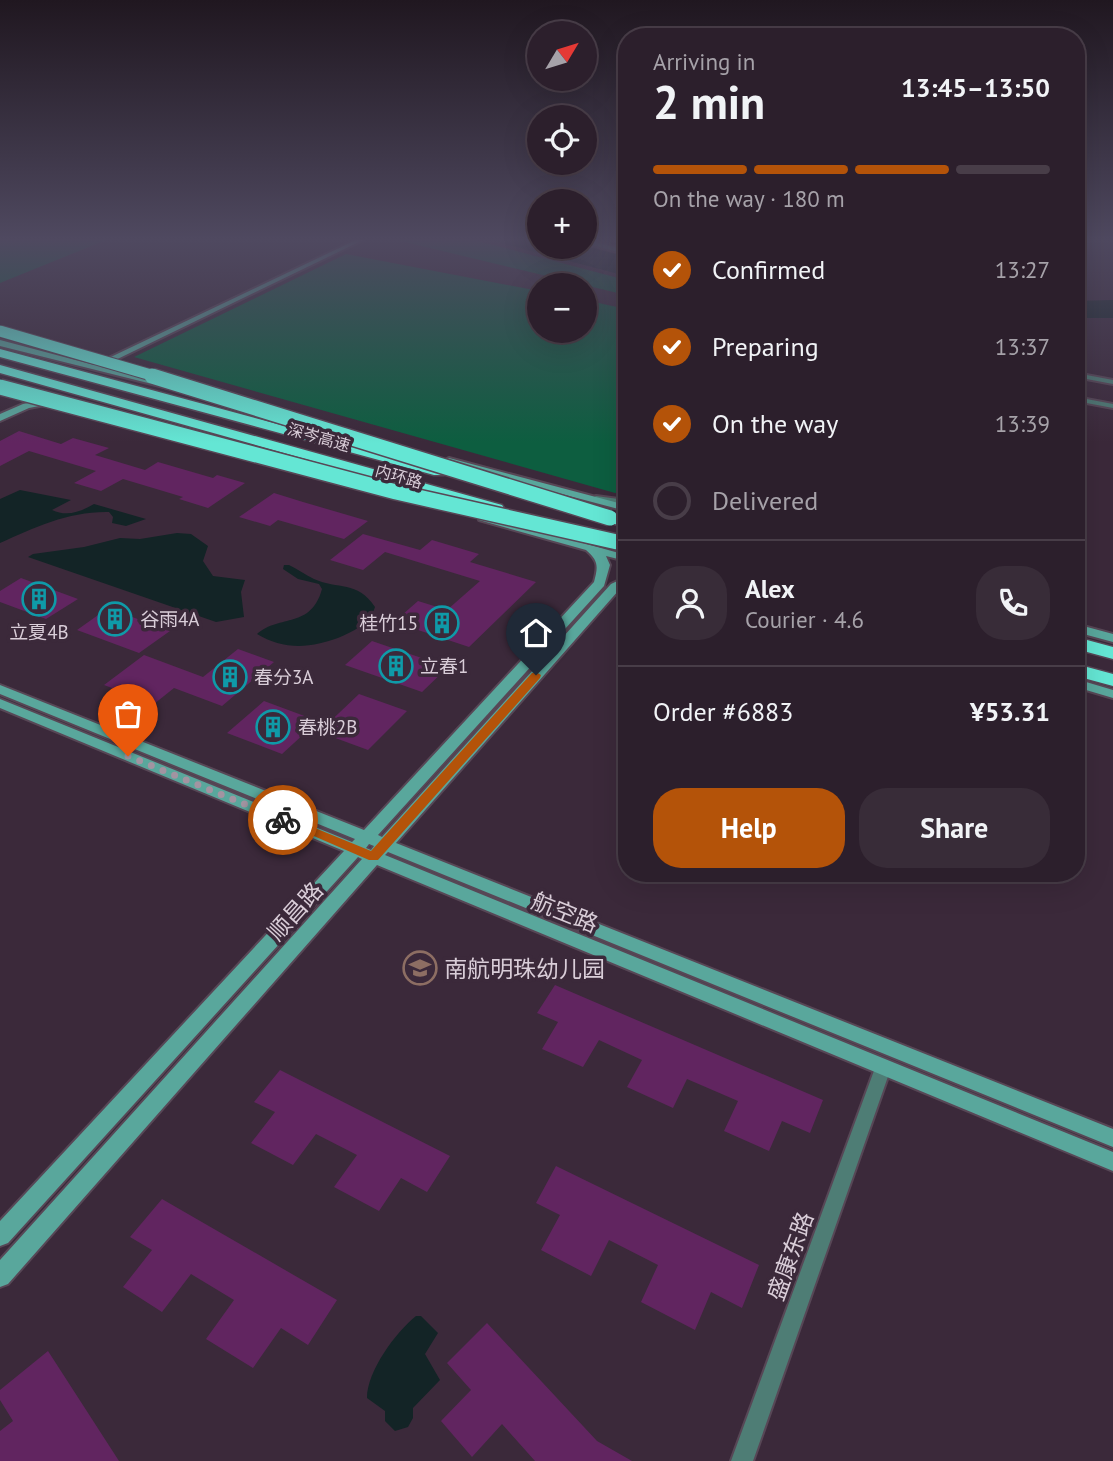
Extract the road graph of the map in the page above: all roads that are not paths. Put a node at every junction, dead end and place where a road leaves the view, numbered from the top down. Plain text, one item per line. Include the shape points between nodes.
1 (222, 306) edge
2 (0, 329) edge
3 (0, 343) edge
4 (0, 353) edge
5 (94, 368) junction
6 (1085, 377) edge
7 (2, 379) edge
8 (1113, 382) edge
9 (65, 394) junction
10 (1085, 401) edge
11 (1113, 406) edge
12 (0, 412) edge
13 (0, 418) edge
14 (591, 499) junction
15 (618, 502) edge
16 (618, 506) edge
17 (610, 518) junction
18 (618, 520) edge
19 (618, 543) edge
20 (618, 543) edge
21 (590, 548) junction
22 (618, 556) edge
23 (618, 585) edge
24 (1085, 630) edge
25 (1113, 638) edge
26 (1085, 645) edge
27 (1113, 653) edge
28 (1085, 672) edge
29 (1113, 680) edge
30 (1085, 686) edge
31 (0, 689) edge
32 (1113, 694) edge
33 (0, 703) edge
34 (360, 843) junction
35 (379, 851) junction
36 (883, 1068) junction
37 (1113, 1138) edge
38 (1113, 1163) edge
39 (0, 1236) edge
40 (0, 1276) edge
41 (742, 1461) edge

1 - 5 street
2 - 17 highway, bridge
3 - 5 street, 内环路
4 - 17 highway, 深岑高速, bridge
5 - 14 street, 内环路
6 - 8 street
7 - 9 highway, 深岑高速
7 - 12 street via 17,396
7 - 19 highway, bridge via 396,492
9 - 13 street
9 - 20 highway, 深岑高速, bridge
9 - 21 street, 内环路
10 - 11 street
14 - 15 street
14 - 16 street, 内环路
17 - 18 highway, 深岑高速
21 - 22 street, 内环路
21 - 34 street, 顺昌路 via 604,565 600,583
23 - 35 street, 顺昌路
24 - 25 street
26 - 27 highway
28 - 29 highway
30 - 32 street
31 - 34 street, 航空路
33 - 34 street, 航空路
34 - 35 street, 航空路
34 - 39 street, 顺昌路
35 - 36 street, 航空路
35 - 37 street, 航空路
35 - 40 street, 顺昌路
36 - 38 street, 航空路
36 - 41 street, 盛康东路

